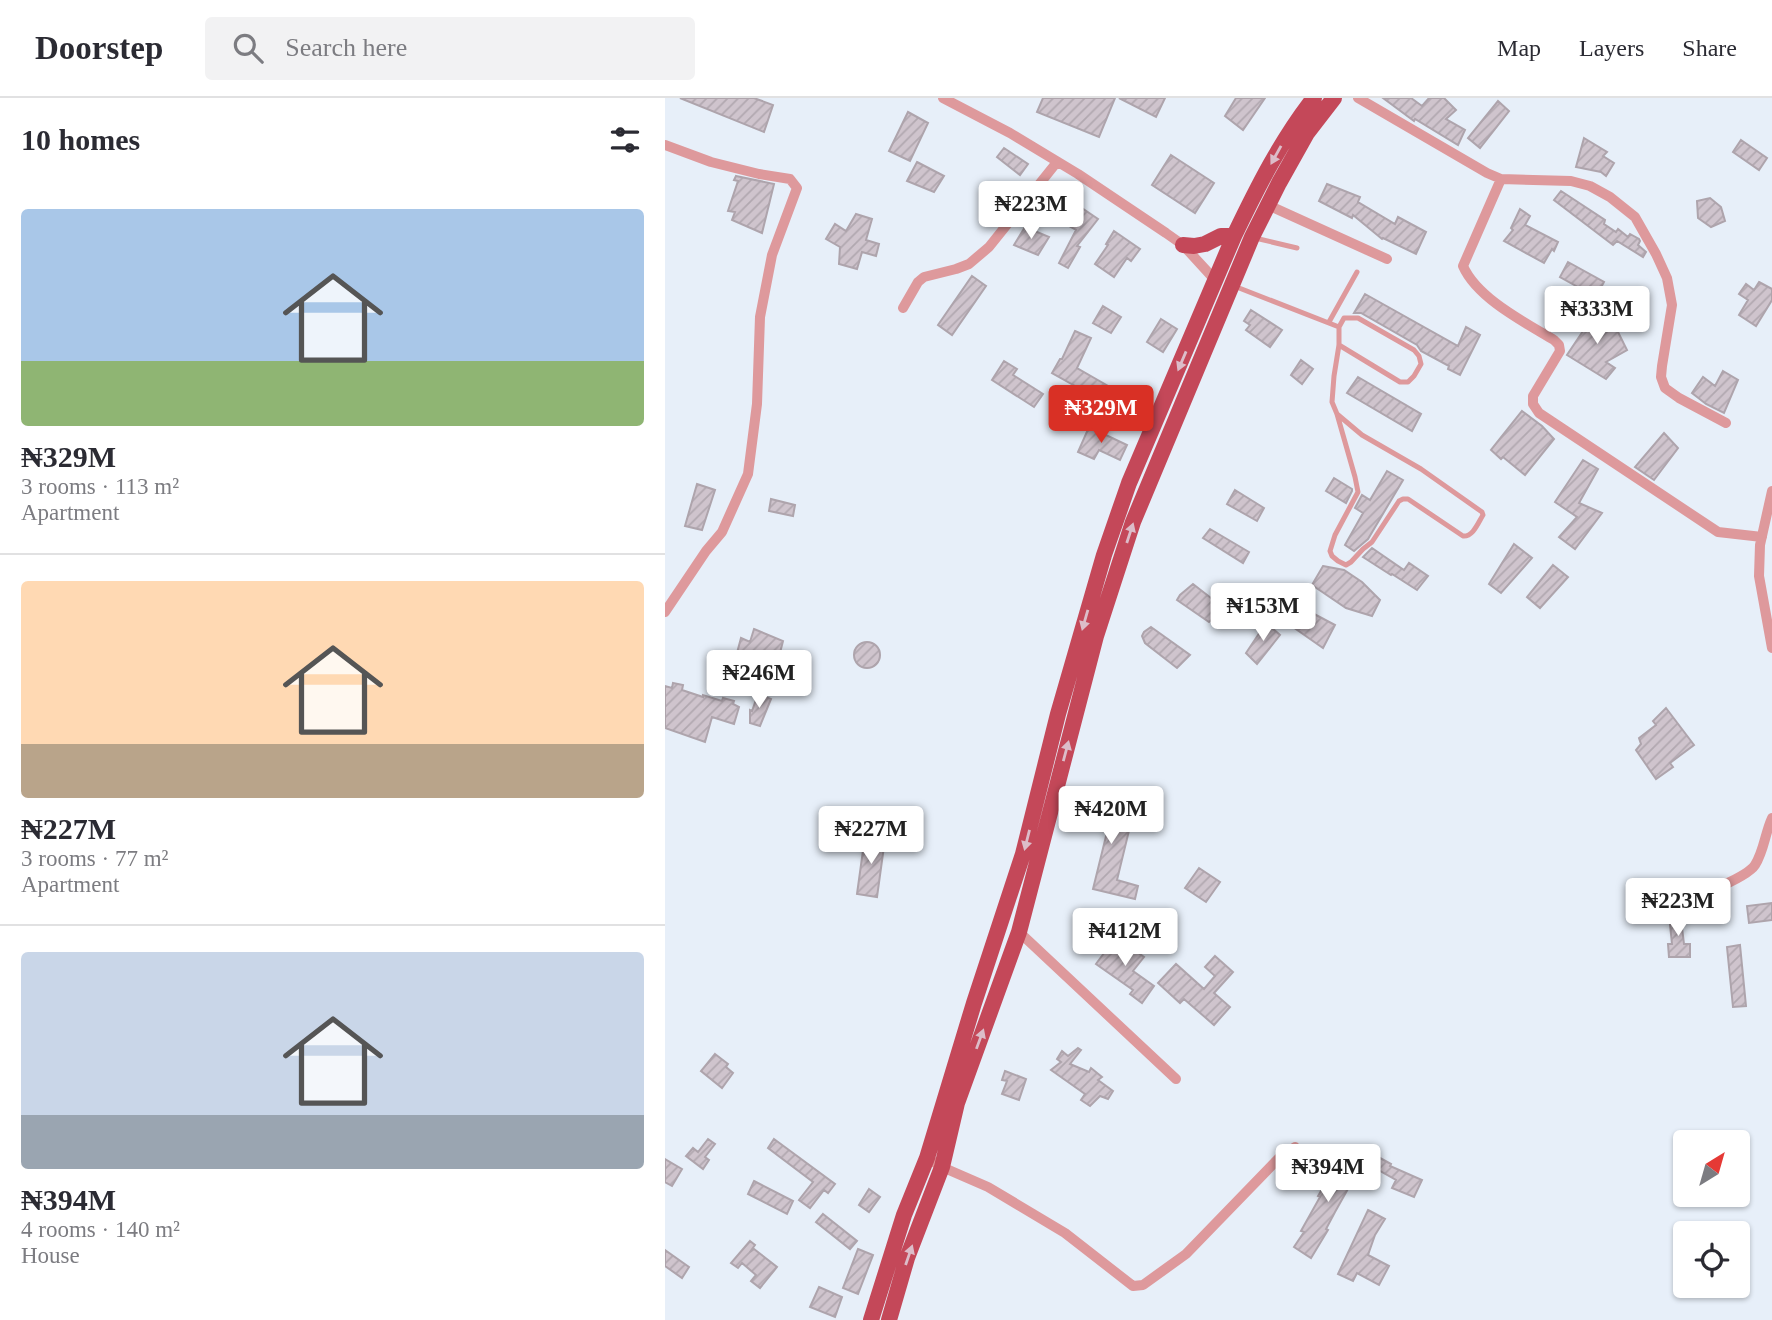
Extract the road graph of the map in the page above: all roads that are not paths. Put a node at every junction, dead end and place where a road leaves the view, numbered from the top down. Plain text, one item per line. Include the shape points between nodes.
1 (943, 98) edge
2 (1314, 98) edge
3 (1334, 98) edge
4 (1358, 98) edge
5 (665, 145) edge
6 (1058, 162) junction
7 (1501, 179) junction
8 (1268, 205) junction
9 (1234, 236) junction
10 (1252, 237) junction
11 (1183, 245) junction
12 (1297, 248) dead end
13 (1387, 259) dead end
14 (1357, 272) dead end
15 (1224, 283) junction
16 (903, 308) dead end
17 (1329, 322) junction
18 (1339, 327) junction
19 (1339, 345) junction
20 (1337, 414) junction
21 (1725, 423) dead end
22 (1772, 491) edge
23 (1762, 537) junction
24 (665, 612) edge
25 (1772, 648) edge
26 (1772, 818) edge
27 (1645, 915) dead end
28 (1019, 932) junction
29 (1177, 1079) dead end
30 (1295, 1147) dead end
31 (927, 1158) junction
32 (942, 1167) junction
33 (871, 1320) edge
34 (889, 1320) edge

1 - 6 street
2 -> 9 main road via 1274,157
3 - 8 main road via 1307,133
4 - 7 street
5 - 24 street via 712,162 790,179 797,188 772,255 760,317 757,404 748,474 722,532
6 - 11 street
6 - 16 street via 989,247 969,264 924,277
7 - 21 street via 1590,186 1635,217 1667,278 1672,305 1661,377 1665,388
7 - 23 street via 1463,266 1479,289 1559,345 1560,351 1533,396 1539,413 1718,532
8 - 10 main road
8 - 13 street
9 - 11 main road
9 - 15 main road
10 - 12 lane
10 - 15 main road
11 - 15 street
14 - 17 lane
15 - 17 lane
28 -> 15 main road via 1111,587
15 -> 31 main road via 1129,483 1104,555 1023,854
17 - 18 lane
18 - 19 lane
18 - 19 lane via 1344,318 1358,318 1415,350 1421,364 1408,382 1400,382
19 - 20 lane via 1332,402
20 - 20 lane via 1482,512 1471,534 1463,536 1403,499 1351,562 1346,565 1332,556 1335,536 1358,492
22 - 23 street
23 - 25 street via 1759,576
26 - 27 street via 1750,872
28 - 29 street
32 -> 28 main road via 957,1104
30 - 32 street via 1186,1254 1143,1285 1133,1286 1065,1233 988,1187
31 - 32 street
31 - 33 main road
34 -> 32 main road

